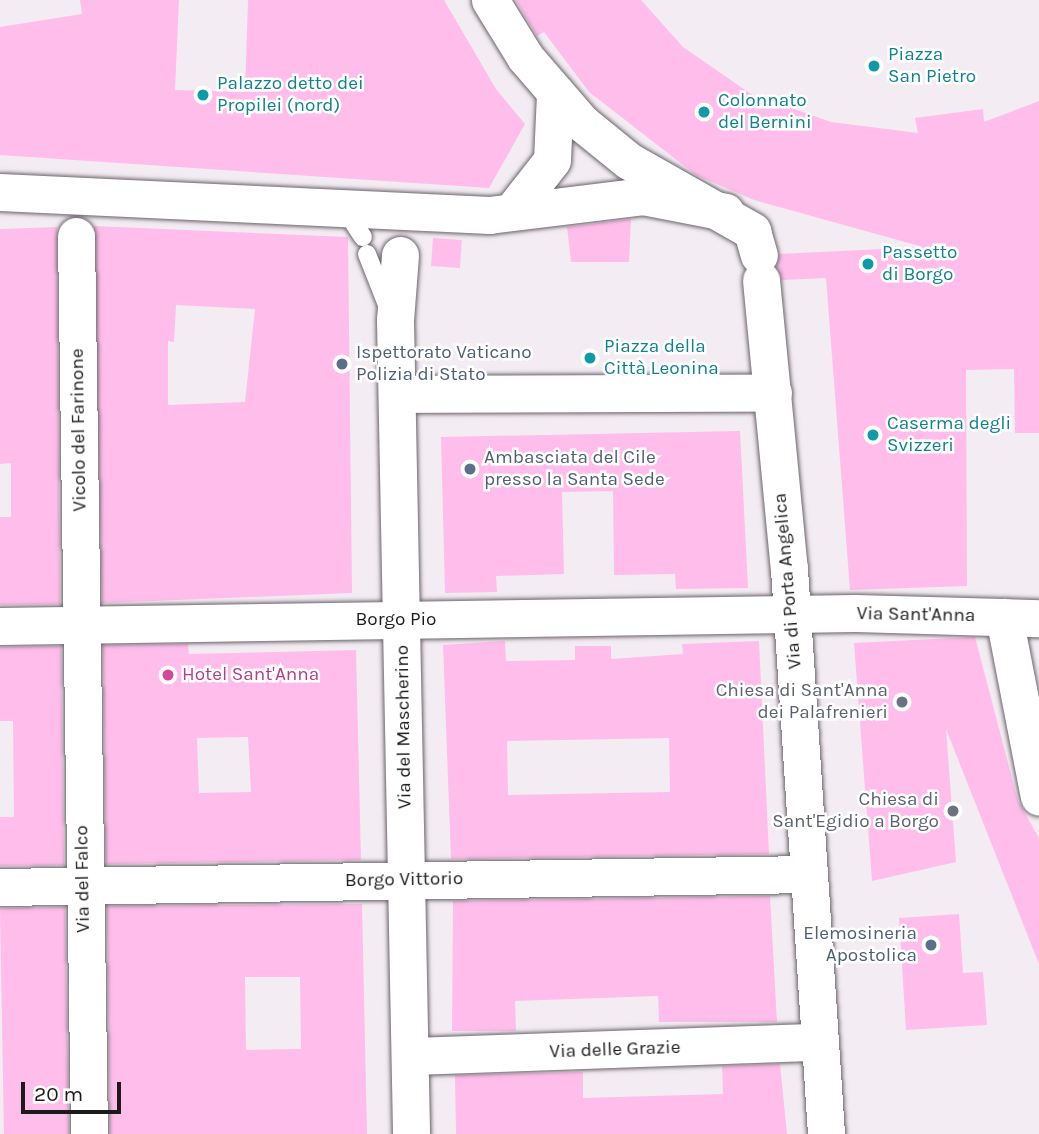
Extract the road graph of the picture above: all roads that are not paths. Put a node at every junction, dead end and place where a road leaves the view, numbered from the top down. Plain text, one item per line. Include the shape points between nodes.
1 (490, 0) edge
2 (555, 93) junction
3 (0, 192) edge
4 (513, 211) junction
5 (725, 212) junction
6 (77, 218) junction
7 (382, 239) junction
8 (773, 393) junction
9 (397, 394) junction
10 (792, 615) junction
11 (1021, 618) edge
12 (403, 620) junction
13 (80, 624) junction
14 (0, 626) edge
15 (1039, 797) edge
16 (809, 874) junction
17 (407, 880) junction
18 (83, 886) junction
19 (0, 887) edge
20 (820, 1042) junction
21 (410, 1056) junction
22 (89, 1134) edge
23 (411, 1134) edge
24 (826, 1134) edge

1 - 2 street, Via di Porta Angelica
2 - 4 street via 552,160
2 - 5 street, Via di Porta Angelica via 629,161
3 - 6 street
4 - 5 street via 643,196
4 - 7 street
5 - 8 street, Via di Porta Angelica via 752,231
6 - 7 street via 340,206
6 - 13 street, Vicolo del Farinone
7 - 9 street, Via del Mascherino via 395,320
8 - 9 street
8 - 10 street, Via di Porta Angelica
9 - 12 street, Via del Mascherino
10 - 11 street, Via Sant'Anna
10 - 12 street, Borgo Pio
10 - 16 street, Via di Porta Angelica
11 - 15 street
12 - 13 street, Borgo Pio
12 - 17 street, Via del Mascherino
13 - 14 street, Borgo Pio
13 - 18 street, Via del Falco
16 - 17 street, Borgo Vittorio
16 - 20 street, Via di Porta Angelica
17 - 18 street, Borgo Vittorio
17 - 21 street, Via del Mascherino
18 - 19 street, Borgo Vittorio
18 - 22 street, Via del Falco
20 - 21 street, Via delle Grazie
20 - 24 street, Via di Porta Angelica
21 - 23 street, Via del Mascherino

